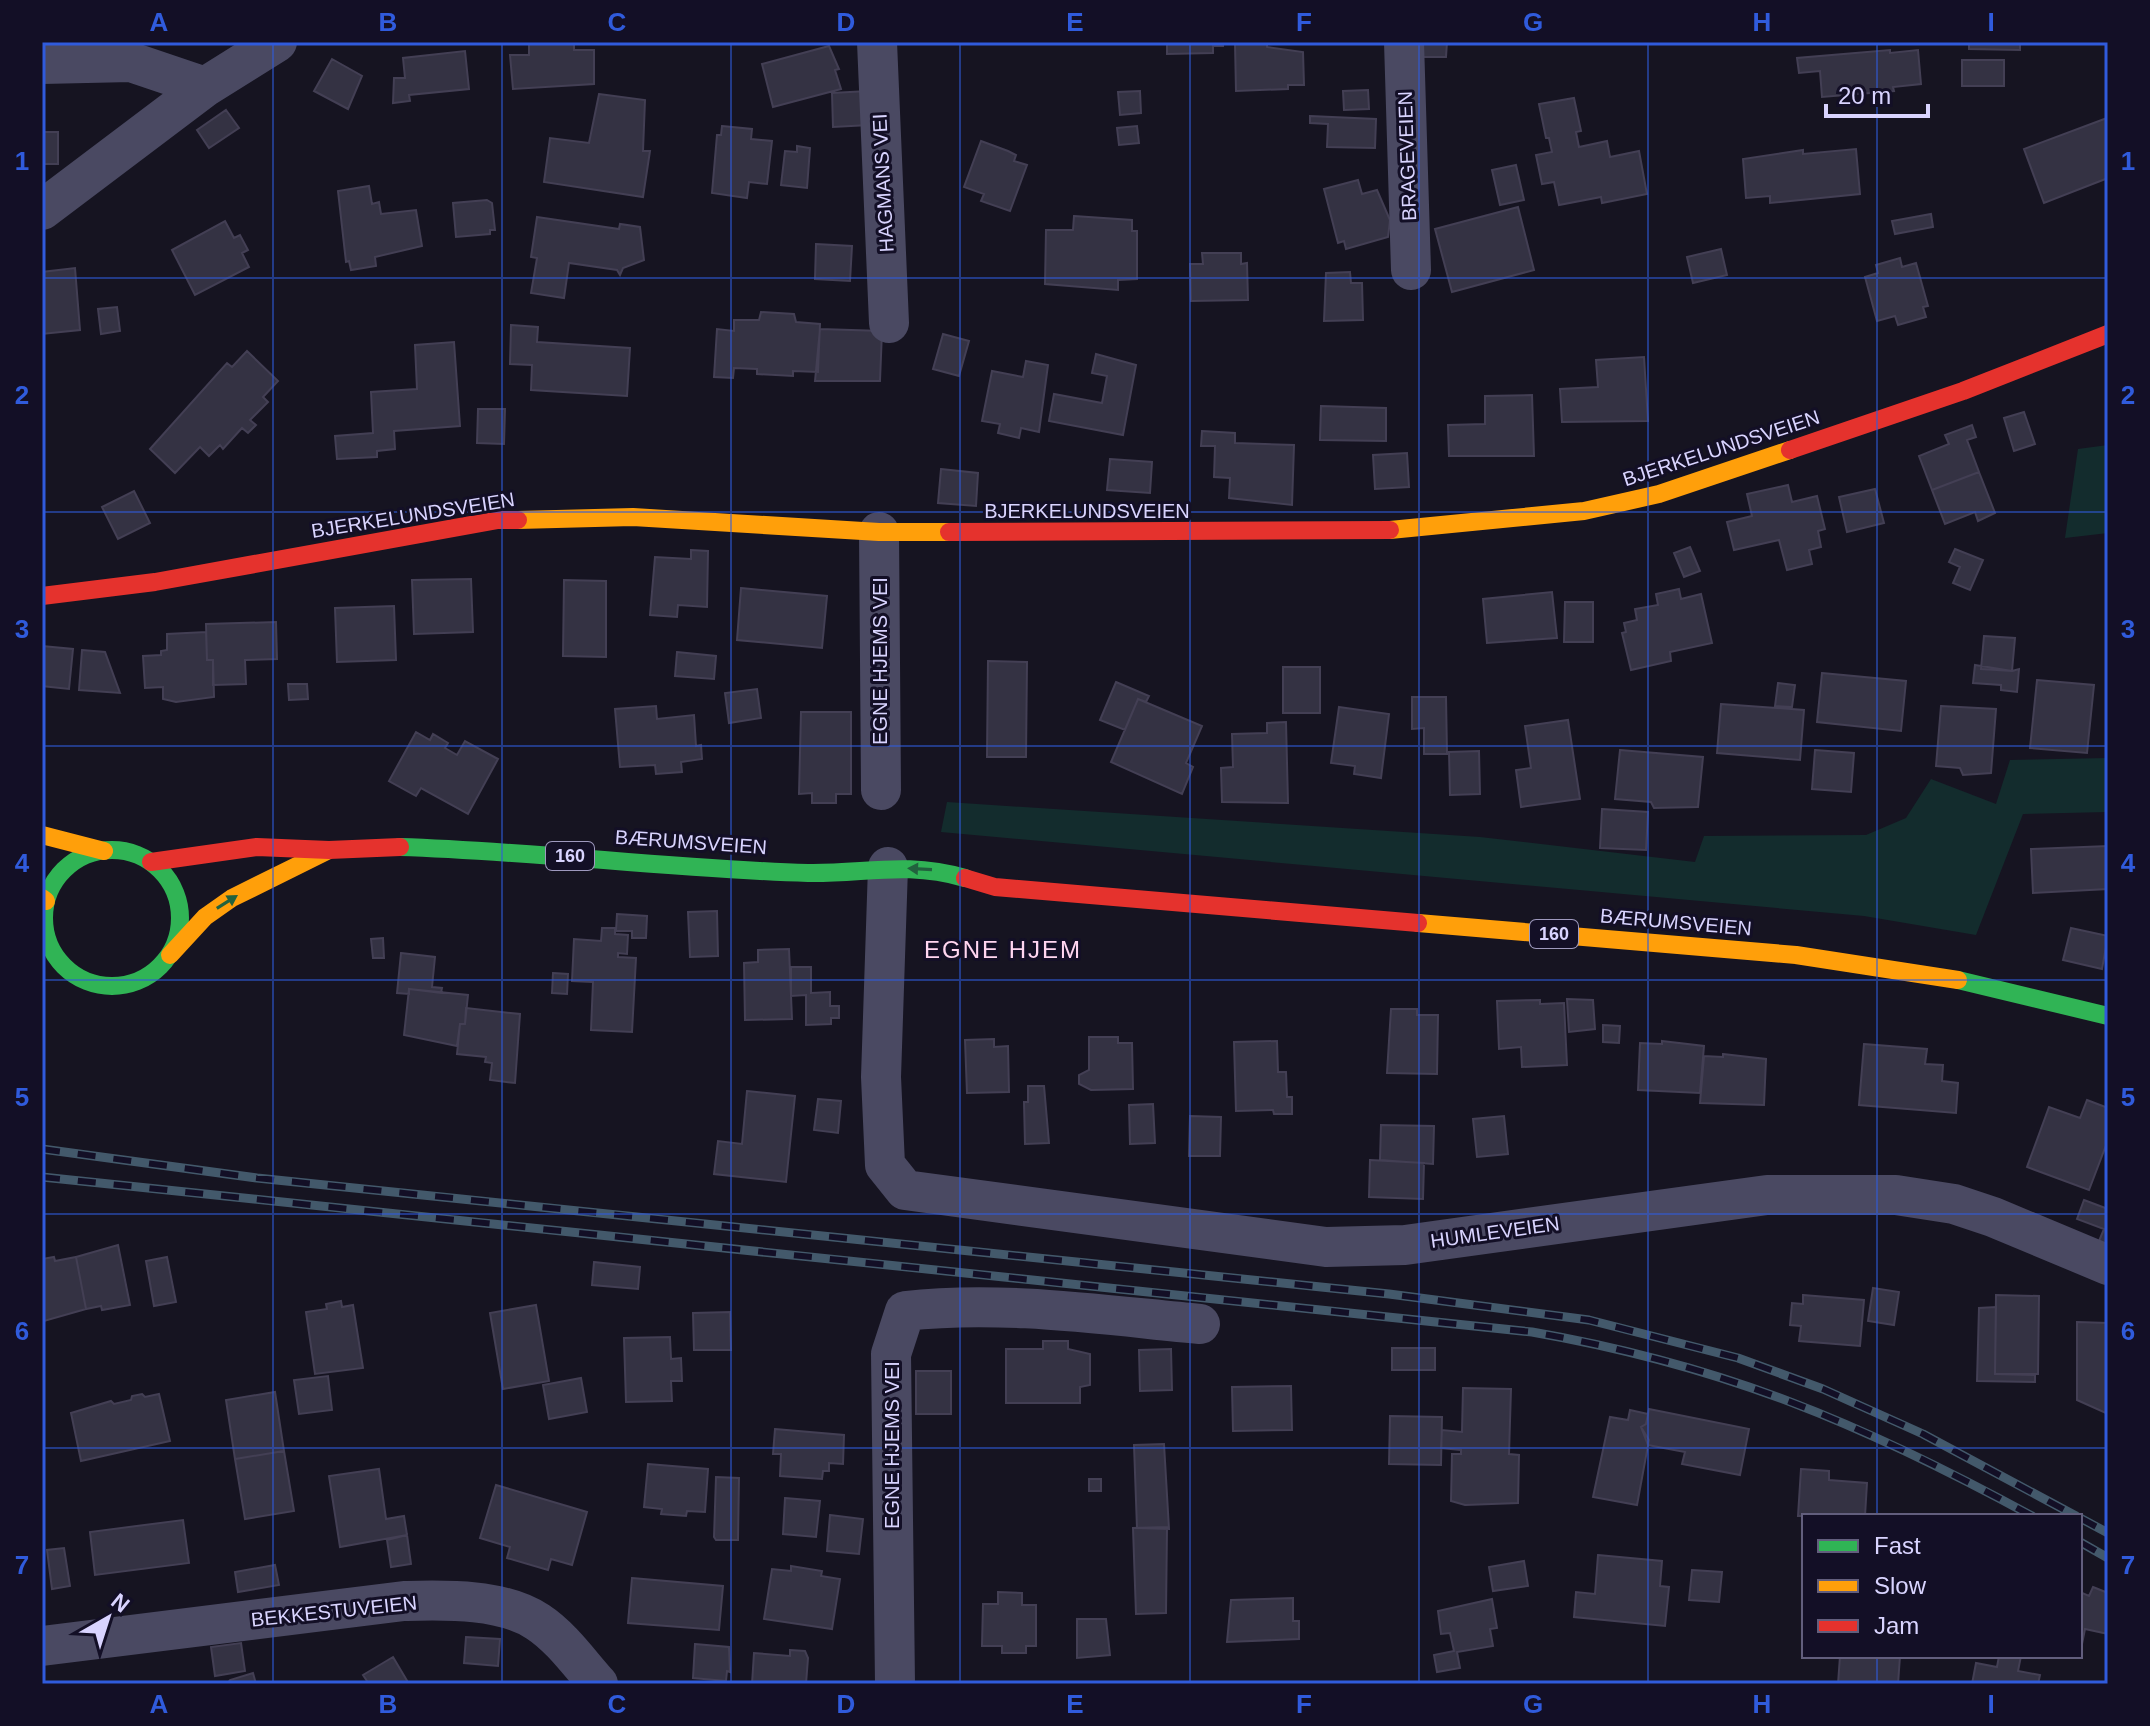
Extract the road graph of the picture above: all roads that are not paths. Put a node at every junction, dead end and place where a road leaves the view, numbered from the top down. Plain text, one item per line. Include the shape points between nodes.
1 (277, 42) edge
2 (877, 42) edge
3 (1404, 42) edge
4 (42, 64) edge
5 (205, 87) junction
6 (42, 210) edge
7 (1411, 270) dead end
8 (889, 323) dead end
9 (2108, 334) edge
10 (879, 532) junction
11 (42, 596) edge
12 (881, 790) dead end
13 (42, 835) edge
14 (329, 850) junction
15 (104, 851) junction
16 (151, 862) junction
17 (892, 883) junction
18 (995, 887) junction
19 (944, 895) dead end
20 (44, 900) edge
21 (43, 922) edge
22 (170, 955) junction
23 (100, 986) junction
24 (63, 991) dead end
25 (2108, 1016) edge
26 (2108, 1265) edge
27 (1200, 1324) dead end
28 (42, 1646) edge
29 (598, 1684) edge
30 (895, 1684) edge

1 - 5 street
2 - 8 street, HAGMANS VEI
3 - 7 street, BRAGEVEIEN
4 - 5 street via 131,62
5 - 6 street
9 - 10 main road, BJERKELUNDSVEIEN via 1963,391 1659,494 1584,511 1389,530
10 - 11 main road, BJERKELUNDSVEIEN via 633,517 498,520 155,582
10 - 12 street, EGNE HJEMS VEI
13 - 15 main road
14 - 16 main road, BÆRUMSVEIEN / 160 via 257,847
14 - 17 main road, BÆRUMSVEIEN / 160 via 368,846 530,852
22 -> 14 main road, BÆRUMSVEIEN / 160 via 205,917 232,898
15 - 16 main road, 160 via 128,852
15 - 20 main road via 80,858 60,874
16 - 22 main road via 169,880 179,904 180,930
18 -> 17 main road, BÆRUMSVEIEN / 160 via 932,869
17 - 26 street, HUMLEVEIEN via 881,1077 885,1165 905,1190 1326,1247 1405,1245 1767,1195 1896,1195 1980,1212
18 - 19 main road, BÆRUMSVEIEN / 160
18 - 25 main road, BÆRUMSVEIEN / 160 via 1796,955 1988,984
20 - 21 main road
21 - 23 main road via 61,963 78,978
22 - 23 main road, 160 via 145,978
23 - 24 main road, 160
27 - 30 street, EGNE HJEMS VEI via 962,1307 905,1311 891,1354
28 - 29 street, BEKKESTUVEIEN via 434,1600 507,1608 538,1622

